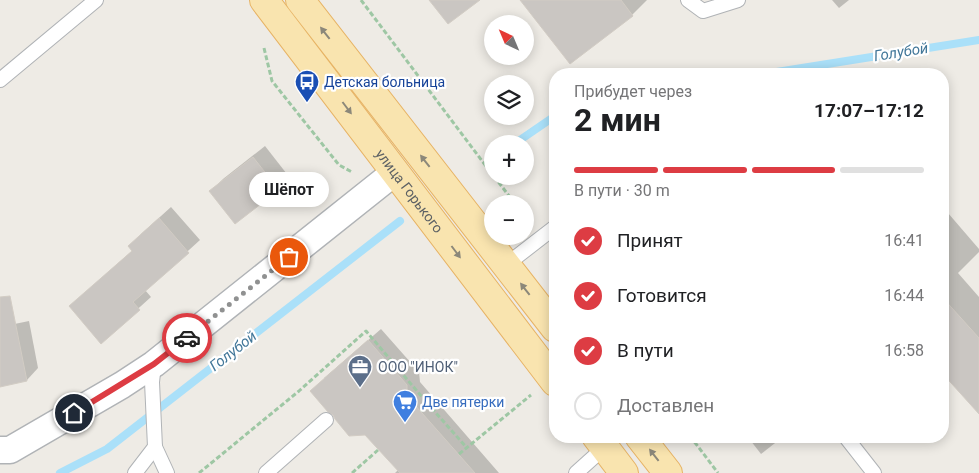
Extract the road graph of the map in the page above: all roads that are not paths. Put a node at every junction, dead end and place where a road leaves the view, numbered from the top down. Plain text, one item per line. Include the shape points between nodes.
1 (96, 0) edge
2 (264, 0) edge
3 (300, 0) edge
4 (688, 0) edge
5 (738, 0) edge
6 (0, 80) edge
7 (387, 179) junction
8 (549, 232) edge
9 (506, 265) junction
10 (549, 320) edge
11 (153, 373) junction
12 (546, 386) edge
13 (326, 420) dead end
14 (601, 443) edge
15 (644, 443) edge
16 (850, 443) edge
17 (155, 447) junction
18 (0, 450) edge
19 (135, 473) edge
20 (167, 473) edge
21 (266, 473) edge
22 (576, 473) edge
23 (624, 473) edge
24 (668, 473) edge
25 (874, 473) edge

1 - 6 lane
2 -> 7 main road, улица Горького
9 -> 3 main road
4 - 5 lane via 702,11
7 - 11 street
7 -> 12 main road, улица Горького
8 - 9 lane
10 -> 9 main road
11 - 17 lane
11 - 18 street via 122,385 10,450
13 - 21 lane
14 - 22 lane via 596,455
14 - 23 main road
24 -> 15 main road
16 - 25 lane
17 - 19 lane
17 - 20 lane

